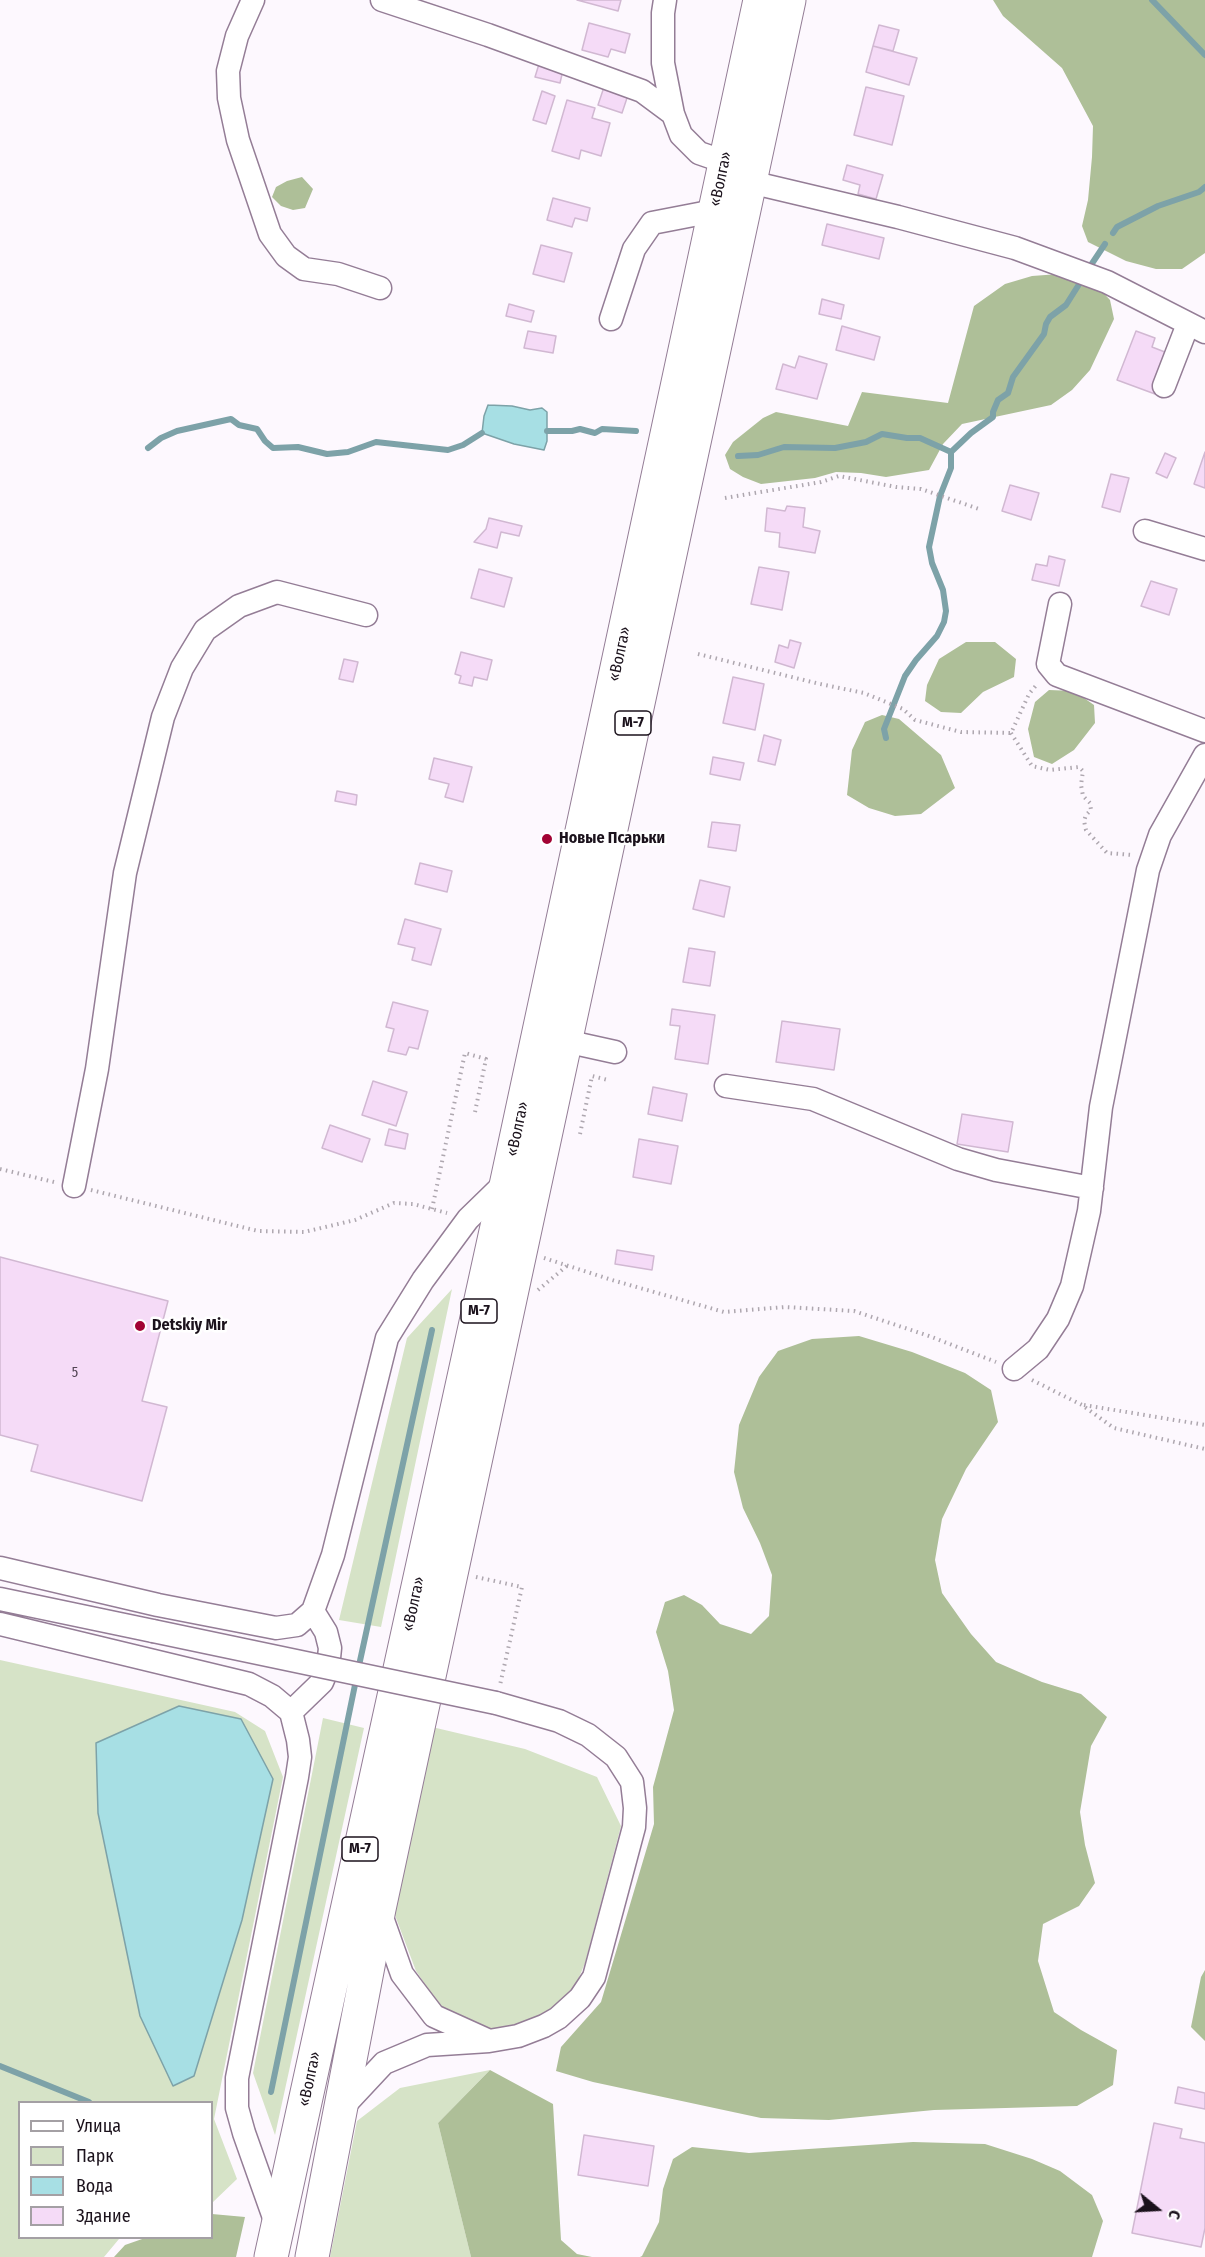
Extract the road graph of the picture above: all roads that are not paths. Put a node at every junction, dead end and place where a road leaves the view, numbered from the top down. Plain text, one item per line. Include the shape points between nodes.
1 (253, 0) edge
2 (382, 0) edge
3 (665, 0) edge
4 (760, 0) edge
5 (789, 0) edge
6 (673, 114) junction
7 (725, 162) junction
8 (750, 182) junction
9 (714, 211) junction
10 (380, 288) dead end
11 (611, 319) dead end
12 (1196, 328) edge
13 (1164, 386) dead end
14 (1145, 531) dead end
15 (1205, 549) edge
16 (1060, 604) dead end
17 (366, 615) dead end
18 (1205, 731) edge
19 (1205, 755) edge
20 (565, 1041) junction
21 (615, 1052) dead end
22 (726, 1086) dead end
23 (507, 1180) junction
24 (74, 1186) road end
25 (1092, 1188) junction
26 (1014, 1369) road end
27 (0, 1568) edge
28 (0, 1599) edge
29 (313, 1611) junction
30 (0, 1624) edge
31 (291, 1712) junction
32 (379, 1909) junction
33 (489, 2041) junction
34 (341, 2109) junction
35 (274, 2242) edge
36 (312, 2257) edge

1 - 10 street via 237,36 228,71 229,98 238,140 270,234 286,256 304,269 338,274
2 - 6 street via 642,91
3 - 6 street via 663,63
4 - 7 highway, «Волга» / М-7
5 - 8 highway, «Волга» / М-7
6 - 7 street via 681,135 699,153
7 - 9 highway, «Волга» / М-7
8 - 12 street via 1015,248 1107,282
8 - 20 highway, «Волга» / М-7
9 - 11 street via 651,223 634,249
9 - 23 highway, «Волга» / М-7
12 - 13 street
14 - 15 street
16 - 18 street via 1048,664 1057,675
17 - 24 street via 277,592 238,606 205,630 182,668 164,717 125,873 97,1069
19 - 25 street via 1160,836 1148,870 1103,1096
20 - 21 street
20 - 32 highway, «Волга» / М-7
22 - 25 street via 813,1099 958,1159
23 - 29 street via 468,1219 387,1338 333,1555
23 - 35 highway, «Волга» / М-7
25 - 26 street via 1072,1286 1038,1349
27 - 29 street via 276,1628 297,1625
28 - 33 street, bridge via 497,1698 588,1735 616,1757 632,1782 634,1827 594,1977 580,1998 558,2018 518,2036
29 - 31 street via 326,1632 330,1648 328,1668 322,1682
30 - 31 street via 249,1684
31 - 35 street via 300,1757 237,2078 237,2108
32 - 33 street via 402,1974 434,2016
32 - 34 highway, «Волга» / М-7
33 - 34 street via 427,2045 384,2063
34 - 36 highway, «Волга» / М-7

